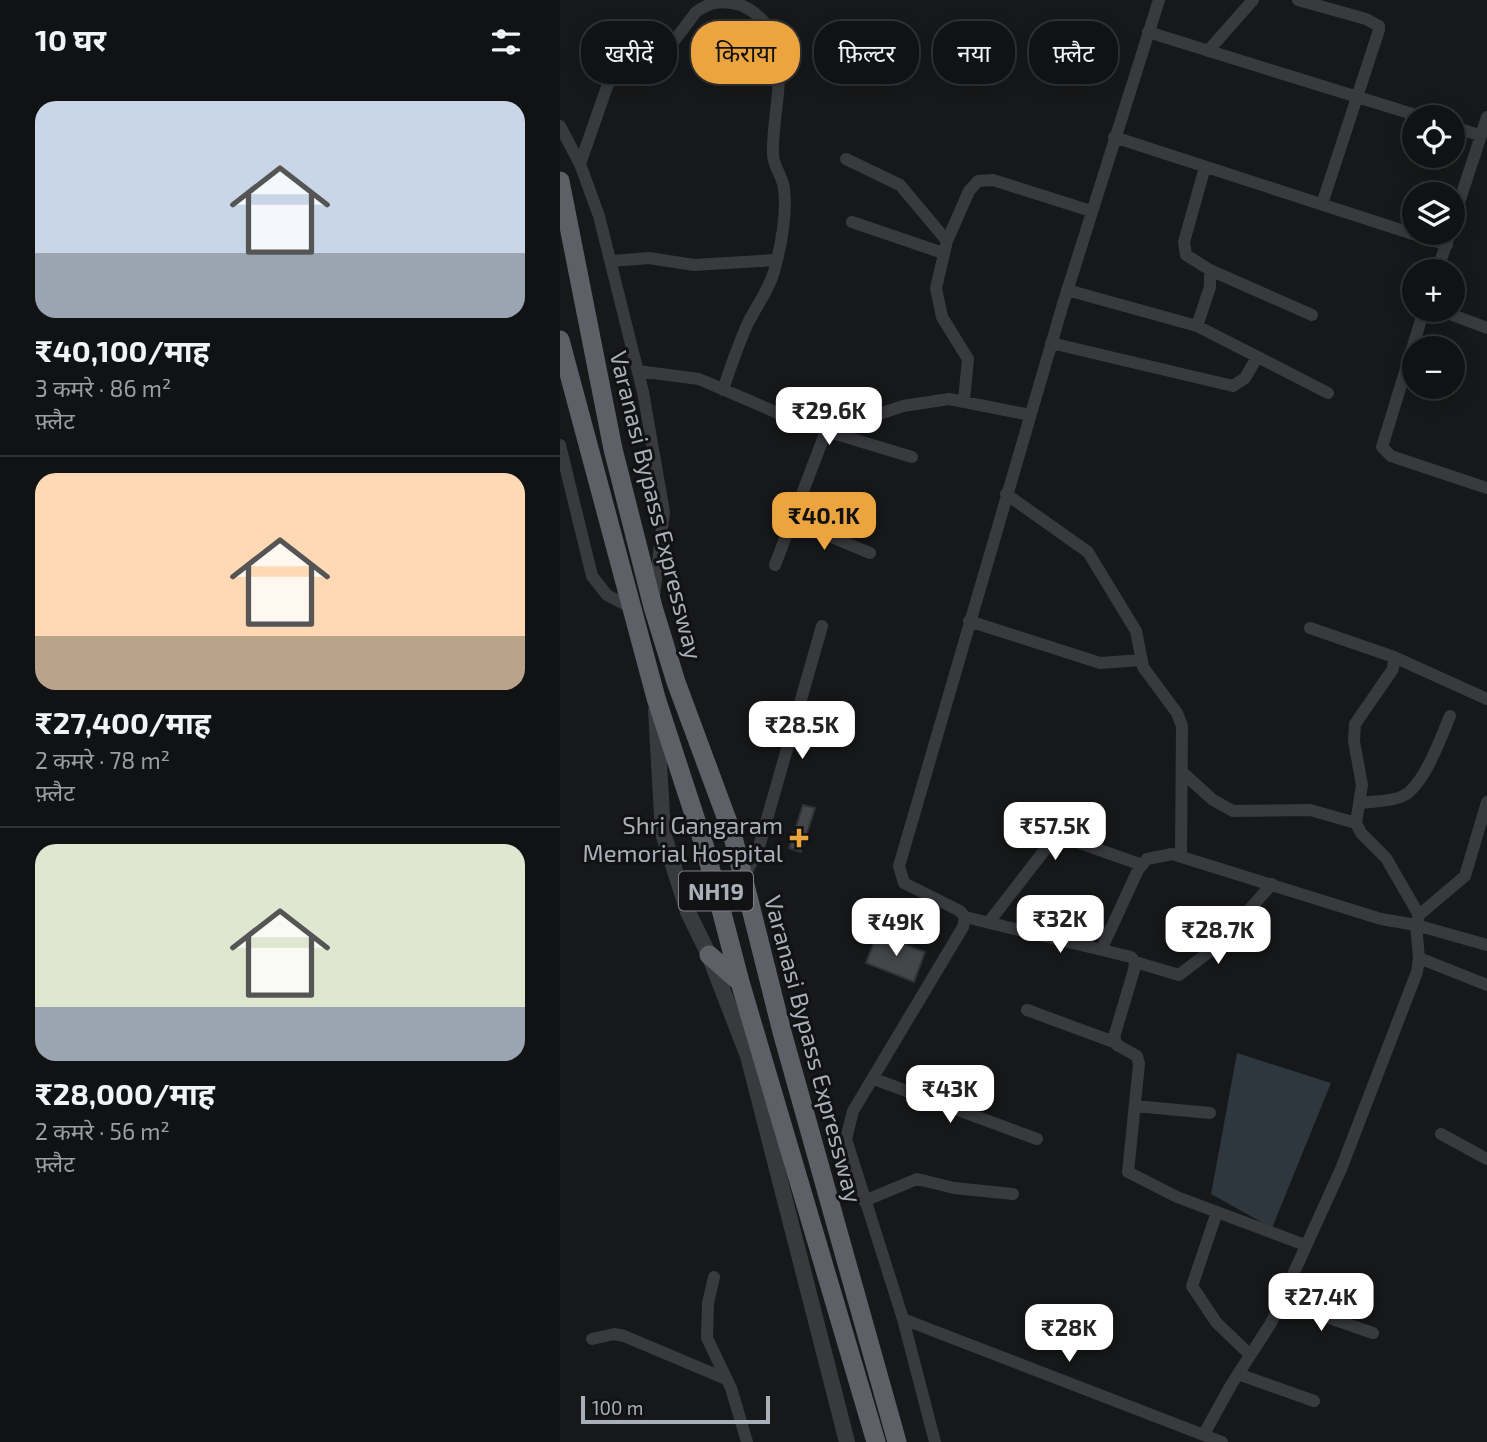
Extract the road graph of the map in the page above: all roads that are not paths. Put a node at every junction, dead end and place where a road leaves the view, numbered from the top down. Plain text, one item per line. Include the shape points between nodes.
1 (1159, 0) edge
2 (1253, 0) edge
3 (1298, 0) edge
4 (1149, 32) junction
5 (1208, 51) junction
6 (1360, 98) junction
7 (1402, 111) edge
8 (1487, 117) edge
9 (560, 126) edge
10 (1465, 131) edge
11 (1480, 135) junction
12 (1114, 137) junction
13 (846, 159) dead end
14 (580, 164) junction
15 (1205, 167) junction
16 (560, 181) edge
17 (1465, 183) edge
18 (1322, 204) junction
19 (1091, 211) junction
20 (852, 222) dead end
21 (1402, 226) edge
22 (945, 247) junction
23 (776, 260) junction
24 (612, 261) junction
25 (1210, 270) junction
26 (1067, 290) junction
27 (1312, 314) dead end
28 (1465, 320) edge
29 (1420, 322) edge
30 (1197, 326) junction
31 (1487, 328) edge
32 (560, 340) edge
33 (1051, 343) junction
34 (1256, 359) junction
35 (638, 371) junction
36 (723, 390) junction
37 (1328, 393) dead end
38 (964, 400) junction
39 (1030, 415) junction
40 (825, 430) junction
41 (560, 445) edge
42 (912, 457) dead end
43 (563, 481) edge
44 (1487, 488) edge
45 (1006, 494) junction
46 (790, 520) junction
47 (870, 553) dead end
48 (775, 565) dead end
49 (630, 607) junction
50 (653, 607) junction
51 (969, 621) junction
52 (822, 626) dead end
53 (1310, 628) dead end
54 (1394, 657) junction
55 (1142, 660) junction
56 (656, 698) junction
57 (1487, 699) edge
58 (1450, 716) dead end
59 (1182, 772) junction
60 (1487, 802) edge
61 (1360, 803) junction
62 (1356, 823) junction
63 (1181, 856) junction
64 (1142, 865) junction
65 (743, 881) junction
66 (1272, 884) junction
67 (965, 917) junction
68 (1417, 920) junction
69 (989, 922) junction
70 (1487, 945) edge
71 (1102, 948) junction
72 (709, 955) junction
73 (1419, 958) junction
74 (1135, 962) junction
75 (740, 982) junction
76 (1487, 985) edge
77 (1027, 1010) dead end
78 (1114, 1042) junction
79 (874, 1079) junction
80 (1135, 1106) junction
81 (1210, 1113) dead end
82 (1441, 1134) dead end
83 (1037, 1139) dead end
84 (1487, 1159) edge
85 (1013, 1194) dead end
86 (864, 1201) junction
87 (1217, 1212) junction
88 (1306, 1245) junction
89 (714, 1277) dead end
90 (1280, 1301) junction
91 (903, 1319) junction
92 (1373, 1333) dead end
93 (592, 1339) dead end
94 (1250, 1355) junction
95 (1238, 1374) junction
96 (726, 1379) junction
97 (1314, 1401) dead end
98 (1204, 1434) junction
99 (747, 1442) edge
100 (846, 1442) edge
101 (876, 1442) edge
102 (897, 1442) edge
103 (935, 1442) edge
104 (1222, 1442) edge

1 - 4 street
2 - 5 street
3 - 6 street via 1378,26
4 - 5 street
4 - 12 street
5 - 6 street
6 - 7 street
6 - 18 street
8 - 11 street
9 - 14 street
10 - 11 street
11 - 17 street
12 - 15 street
12 - 19 street
13 - 22 street via 900,185
14 - 23 street via 609,81 656,65 688,20 705,5 725,0 743,6 763,21 779,57 773,157 784,187
14 - 24 street
15 - 18 street
15 - 25 street via 1184,249
16 - 50 highway, Varanasi Bypass Expressway / NH19 via 613,449
18 - 21 street
19 - 22 street via 982,179 969,191
19 - 26 street
20 - 22 street
22 - 38 street via 936,297 942,317 968,359
23 - 24 street via 694,265 656,259
23 - 36 street
24 - 35 street
25 - 27 street
25 - 30 street via 1210,287
26 - 30 street
26 - 33 street
28 - 31 street
29 - 44 street via 1382,447 1391,456
30 - 34 street
32 - 49 highway, Varanasi Bypass Expressway / NH19
33 - 34 street via 1233,386 1245,378
33 - 39 street
34 - 37 street
35 - 36 street via 678,374
35 - 50 street via 664,512
36 - 40 street
38 - 39 street
38 - 40 street via 903,406
39 - 45 street
40 - 42 street
40 - 46 street
41 - 43 street
43 - 49 street via 592,576 607,595
45 - 51 street
45 - 55 street via 1088,552 1136,631
46 - 47 street
46 - 48 street
49 - 56 highway, Varanasi Bypass Expressway / NH19
50 - 65 highway, Varanasi Bypass Expressway / NH19 via 732,833
51 - 55 street via 1100,663
51 - 67 street via 899,866 904,883
52 - 65 street via 759,847
53 - 54 street
54 - 57 street
54 - 61 street via 1393,669 1355,724
55 - 59 street via 1182,726
56 - 72 street via 663,834 688,912
56 - 75 highway, Varanasi Bypass Expressway / NH19 via 705,848
58 - 61 street via 1422,777 1410,791 1396,798
59 - 62 street via 1233,811 1310,810
59 - 63 street
60 - 68 street via 1465,876
61 - 62 street
62 - 68 street via 1386,858
63 - 64 street via 1160,854
63 - 66 street
64 - 69 street via 1054,838
64 - 71 street
65 - 102 highway, Varanasi Bypass Expressway / NH19
66 - 68 street via 1381,919
66 - 74 street via 1218,945 1179,975
67 - 69 street
67 - 79 street
68 - 70 street
68 - 73 street
69 - 71 street
71 - 74 street
72 - 75 highway
72 - 100 street via 748,1056
73 - 76 street
73 - 88 street via 1341,1170
74 - 78 street
75 - 101 highway, Varanasi Bypass Expressway / NH19
77 - 78 street
78 - 80 street via 1137,1056
79 - 83 street
79 - 86 street via 853,1111 846,1139
80 - 81 street
80 - 87 street via 1127,1157 1131,1176
82 - 84 street
85 - 86 street via 917,1179
86 - 91 street
87 - 88 street
87 - 94 street via 1192,1286 1216,1322
88 - 90 street
89 - 96 street via 707,1338
90 - 92 street
90 - 94 street
91 - 98 street
91 - 103 street
93 - 96 street via 624,1336
94 - 95 street
95 - 97 street
95 - 98 street
96 - 99 street
98 - 104 street

